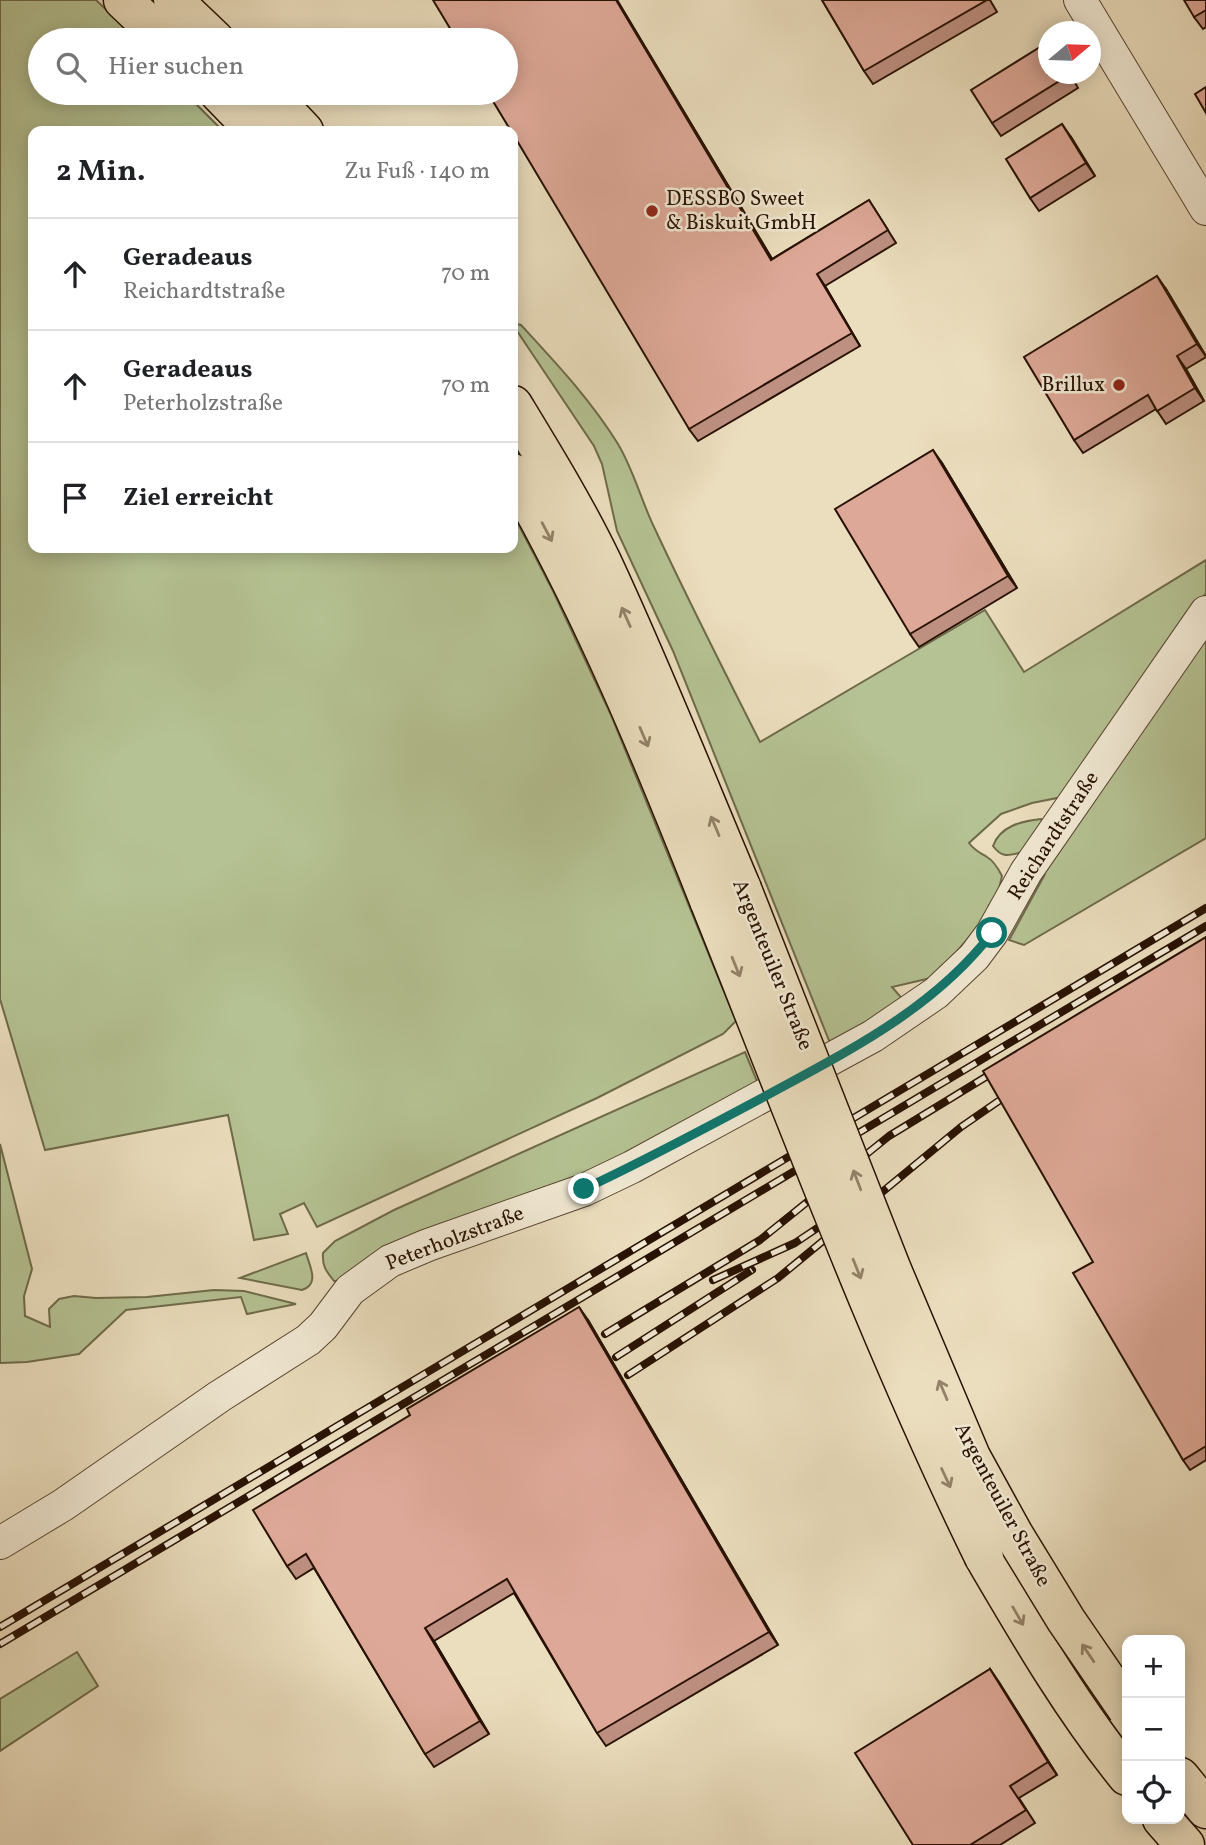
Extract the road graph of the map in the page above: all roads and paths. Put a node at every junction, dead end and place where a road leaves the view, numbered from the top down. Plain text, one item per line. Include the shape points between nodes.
1 (123, 0) edge
2 (173, 0) edge
3 (1080, 0) edge
4 (152, 28) edge
5 (202, 28) edge
6 (231, 105) edge
7 (279, 105) edge
8 (251, 126) edge
9 (299, 126) edge
10 (1206, 209) edge
11 (518, 413) edge
12 (518, 481) edge
13 (1206, 611) edge
14 (726, 896) junction
15 (801, 1076) joint
16 (0, 1543) edge
17 (1122, 1702) edge
18 (1122, 1770) edge
19 (1185, 1783) edge
20 (1206, 1810) edge
21 (1166, 1824) edge
22 (1185, 1845) edge

1 - 4 main road
2 - 5 main road
3 - 10 street
6 - 8 main road
7 - 9 main road
14 -> 11 main road, Argenteuiler Straße via 657,687 601,561
12 -> 14 main road, Argenteuiler Straße
13 - 15 street, Reichardtstraße via 1026,872 974,957 907,1014
17 -> 14 main road, Argenteuiler Straße, bridge via 1066,1620 971,1457
14 -> 18 main road, Argenteuiler Straße, bridge via 898,1370 947,1481 1025,1628
15 - 16 street, Peterholzstraße via 584,1189 390,1261 349,1290 308,1340
19 - 20 main road
21 - 22 main road

